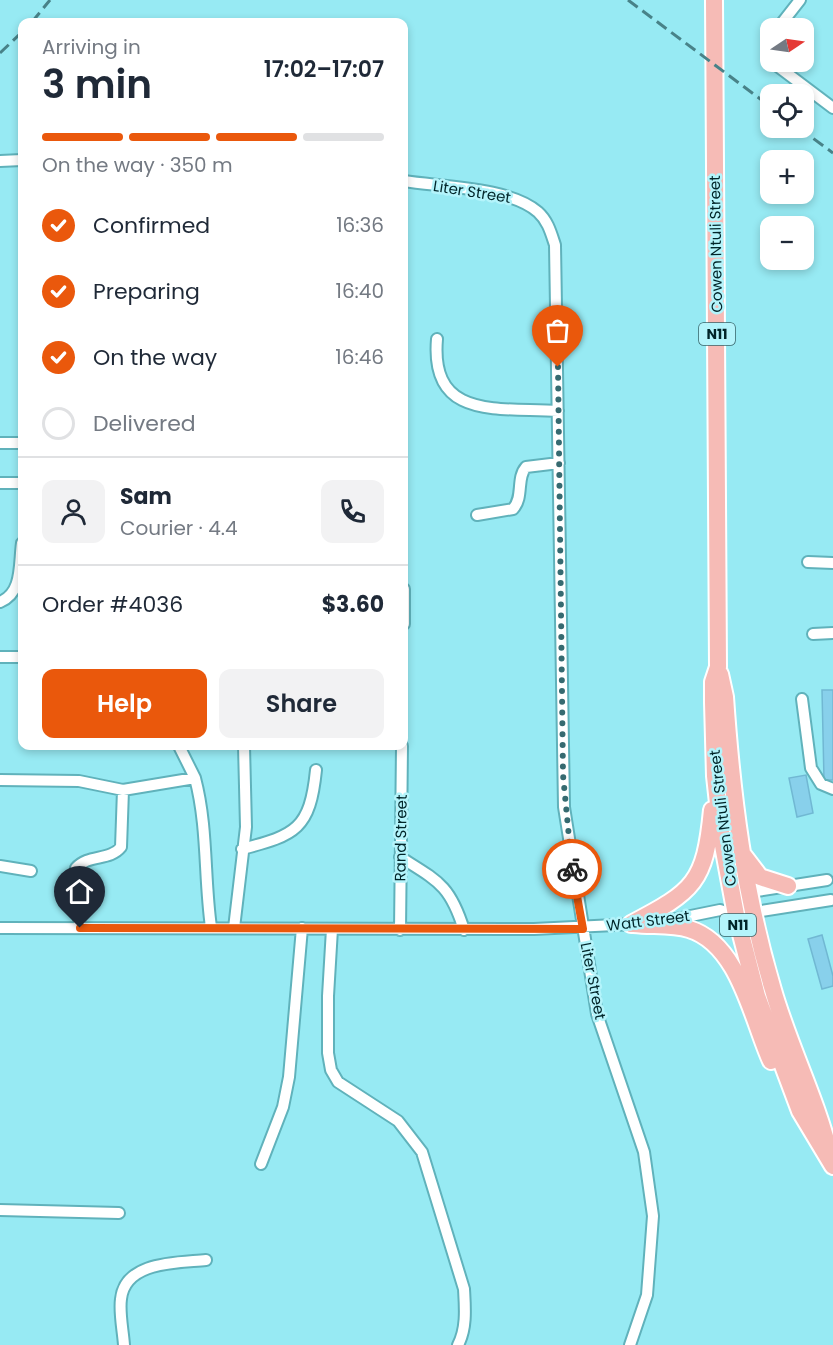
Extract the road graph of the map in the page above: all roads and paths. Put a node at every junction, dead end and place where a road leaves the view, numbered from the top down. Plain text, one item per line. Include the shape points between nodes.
1 (714, 0) edge
2 (800, 0) edge
3 (786, 18) edge
4 (787, 72) edge
5 (833, 108) edge
6 (18, 160) edge
7 (0, 161) edge
8 (408, 183) edge
9 (437, 339) dead end
10 (558, 411) junction
11 (0, 443) edge
12 (18, 443) edge
13 (559, 463) junction
14 (0, 483) edge
15 (18, 483) edge
16 (477, 515) dead end
17 (808, 562) dead end
18 (833, 563) edge
19 (18, 573) edge
20 (0, 602) edge
21 (833, 633) edge
22 (813, 634) dead end
23 (0, 657) edge
24 (18, 657) edge
25 (718, 667) junction
26 (802, 699) dead end
27 (181, 750) edge
28 (244, 750) edge
29 (402, 750) edge
30 (316, 770) dead end
31 (715, 776) junction
32 (195, 778) junction
33 (0, 780) edge
34 (833, 789) edge
35 (123, 790) junction
36 (739, 844) junction
37 (242, 849) junction
38 (400, 856) junction
39 (0, 866) edge
40 (31, 871) dead end
41 (827, 879) dead end
42 (788, 886) junction
43 (740, 894) junction
44 (831, 900) dead end
45 (736, 913) junction
46 (632, 924) junction
47 (211, 927) junction
48 (0, 928) edge
49 (80, 928) junction
50 (234, 928) junction
51 (302, 928) junction
52 (332, 929) junction
53 (583, 929) junction
54 (399, 930) junction
55 (464, 930) junction
56 (800, 1111) junction
57 (261, 1164) dead end
58 (833, 1166) edge
59 (0, 1210) edge
60 (119, 1213) dead end
61 (206, 1260) dead end
62 (124, 1345) edge
63 (458, 1345) edge
64 (630, 1345) edge

1 - 25 highway, Cowen Ntuli Street / N11
2 - 3 street
4 - 5 street
6 - 7 street
8 - 10 street, Liter Street via 506,196 530,206 546,221 556,257
9 - 10 street via 435,358 440,379 455,398 484,406
10 - 13 street, Liter Street
11 - 12 street
13 - 16 street via 530,464 523,470 520,497 513,509
13 - 53 street, Liter Street via 564,796
14 - 15 street
17 - 18 street
19 - 20 street via 16,588
21 - 22 street
23 - 24 street
25 - 31 highway, Cowen Ntuli Street / N11 via 713,682
25 - 36 highway, Cowen Ntuli Street / N11 via 725,697
26 - 34 street via 811,768 821,784
27 - 32 street
28 - 37 street via 246,827
29 - 38 street, Rand Street
30 - 37 street via 309,808 294,831
31 - 43 highway, Cowen Ntuli Street / N11
31 - 46 highway via 707,847 693,884 677,899
32 - 35 street
32 - 47 street via 203,814
33 - 35 street via 78,781
35 - 49 street via 121,847 76,868
36 - 42 highway via 760,877
36 - 43 highway, Cowen Ntuli Street / N11
37 - 50 street
38 - 54 street, Rand Street
38 - 55 street via 447,890
39 - 40 street
41 - 42 street
42 - 43 street
43 - 45 highway, Cowen Ntuli Street / N11
43 - 45 street
44 - 45 street, Watt Street
45 - 46 street, Watt Street
45 - 56 highway, Cowen Ntuli Street / N11 via 758,996
45 - 58 highway, Cowen Ntuli Street / N11 via 773,992 823,1127
46 - 53 street, Watt Street
46 - 56 highway via 689,929 711,940 725,953 773,1065
47 - 49 street, Watt Street
47 - 50 street, Watt Street
48 - 49 street, Watt Street
50 - 51 street, Watt Street
51 - 52 street, Watt Street
51 - 57 street via 290,1077
52 - 54 street, Watt Street
52 - 63 street via 328,996 331,1070 338,1082 398,1121 422,1152 464,1289 465,1311
53 - 55 street, Watt Street
53 - 64 street, Liter Street via 597,1014 644,1152 653,1216 646,1295
54 - 55 street, Watt Street
56 - 58 highway, Cowen Ntuli Street / N11
59 - 60 street
61 - 62 street via 144,1269 125,1283 121,1299

